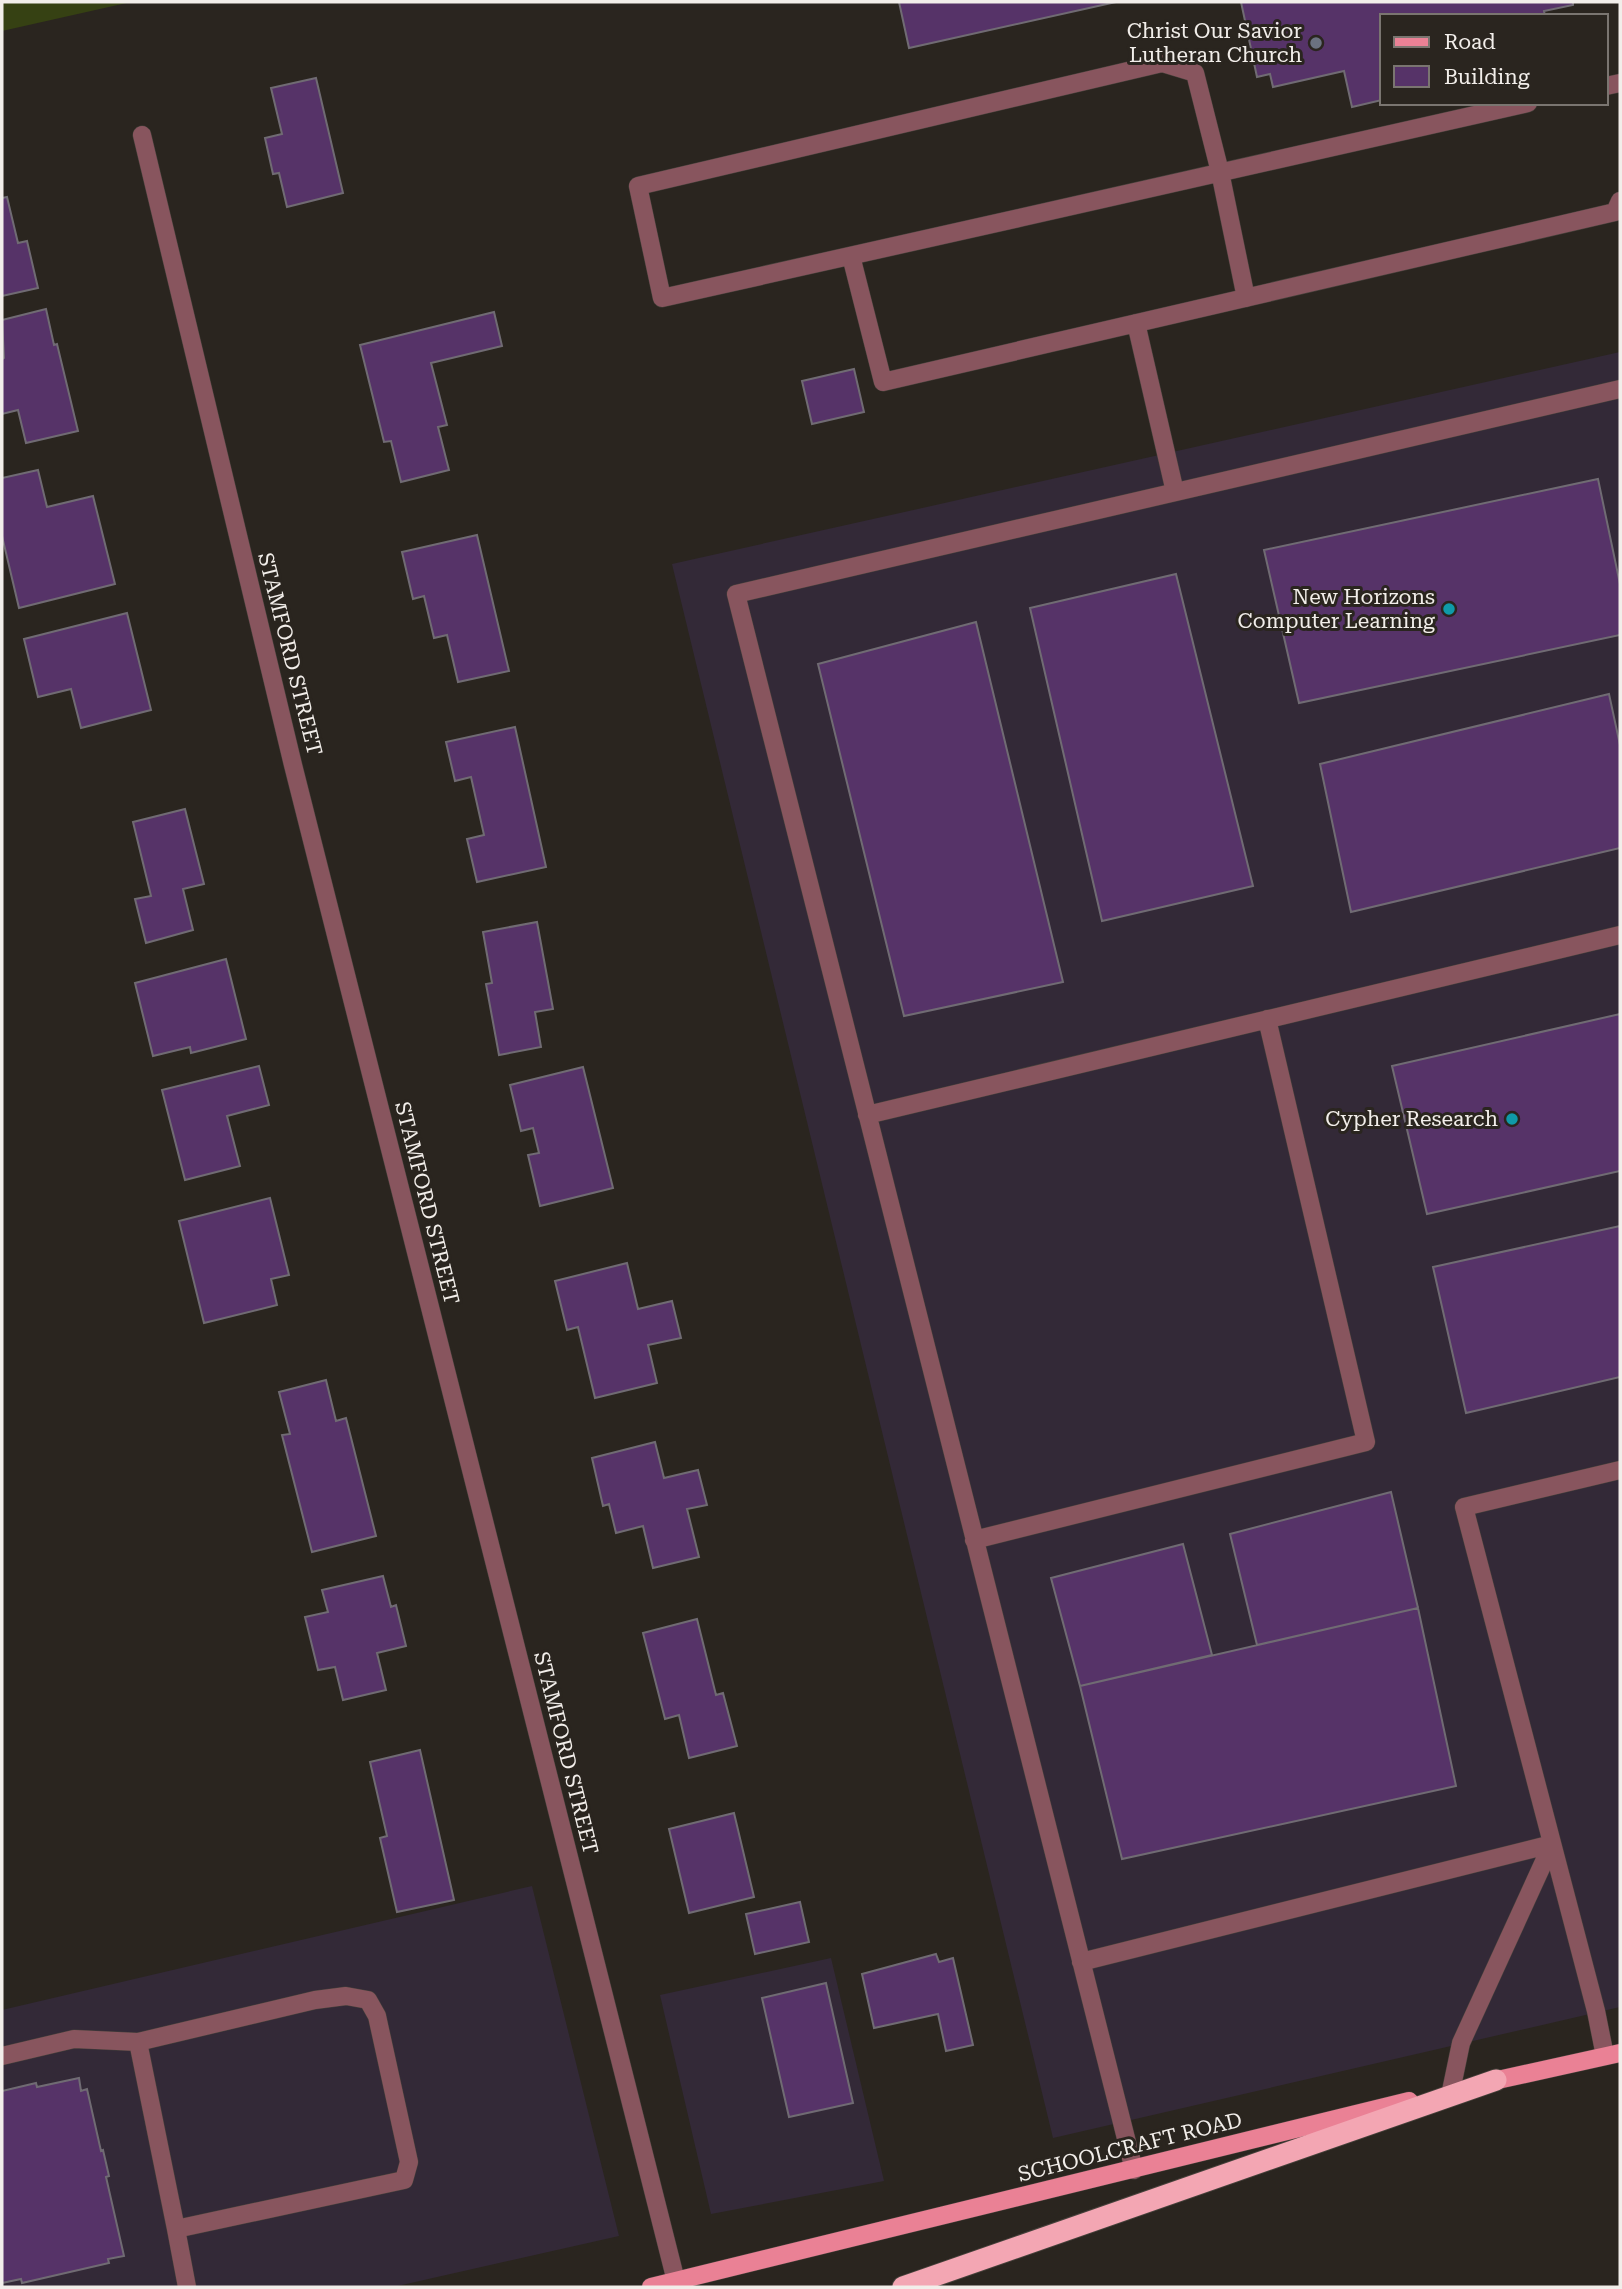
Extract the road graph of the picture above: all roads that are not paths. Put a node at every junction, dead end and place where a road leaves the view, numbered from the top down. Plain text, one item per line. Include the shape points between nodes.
1 (1519, 105) edge
2 (142, 135) dead end
3 (1220, 172) junction
4 (1620, 201) edge
5 (851, 256) junction
6 (1246, 298) junction
7 (1136, 323) junction
8 (1620, 389) edge
9 (1175, 492) junction
10 (1620, 935) edge
11 (1267, 1019) junction
12 (867, 1115) junction
13 (1620, 1470) edge
14 (974, 1540) junction
15 (1552, 1844) junction
16 (1081, 1962) junction
17 (138, 2042) junction
18 (1613, 2055) edge
19 (2, 2056) edge
20 (1496, 2080) junction
21 (1451, 2091) junction
22 (1134, 2170) junction
23 (176, 2229) junction
24 (676, 2281) junction
25 (187, 2287) edge
26 (651, 2287) edge
27 (903, 2287) edge

1 - 3 street
2 - 24 street, STAMFORD STREET via 297,779
3 - 5 street
3 - 5 street via 1195,73 1162,63 638,186 663,299
3 - 6 street
4 - 6 street via 1615,212
5 - 7 street via 883,382
6 - 7 street
7 - 9 street
8 - 9 street
9 - 12 street via 736,594
10 - 11 street
11 - 12 street
11 - 14 street via 1366,1442
12 - 14 street
13 - 15 street via 1464,1507
14 - 16 street
15 - 16 street
15 - 18 street via 1596,2011
15 - 21 street via 1461,2043
16 - 22 street
17 - 19 street via 74,2039
17 - 23 street
17 - 23 street via 315,2000 346,1996 368,2000 377,2016 409,2162 404,2180
18 - 20 main road, SCHOOLCRAFT ROAD
20 - 21 main road, SCHOOLCRAFT ROAD
20 - 27 highway
21 - 22 main road, SCHOOLCRAFT ROAD
22 - 24 main road, SCHOOLCRAFT ROAD
23 - 25 street
24 - 26 main road, SCHOOLCRAFT ROAD

